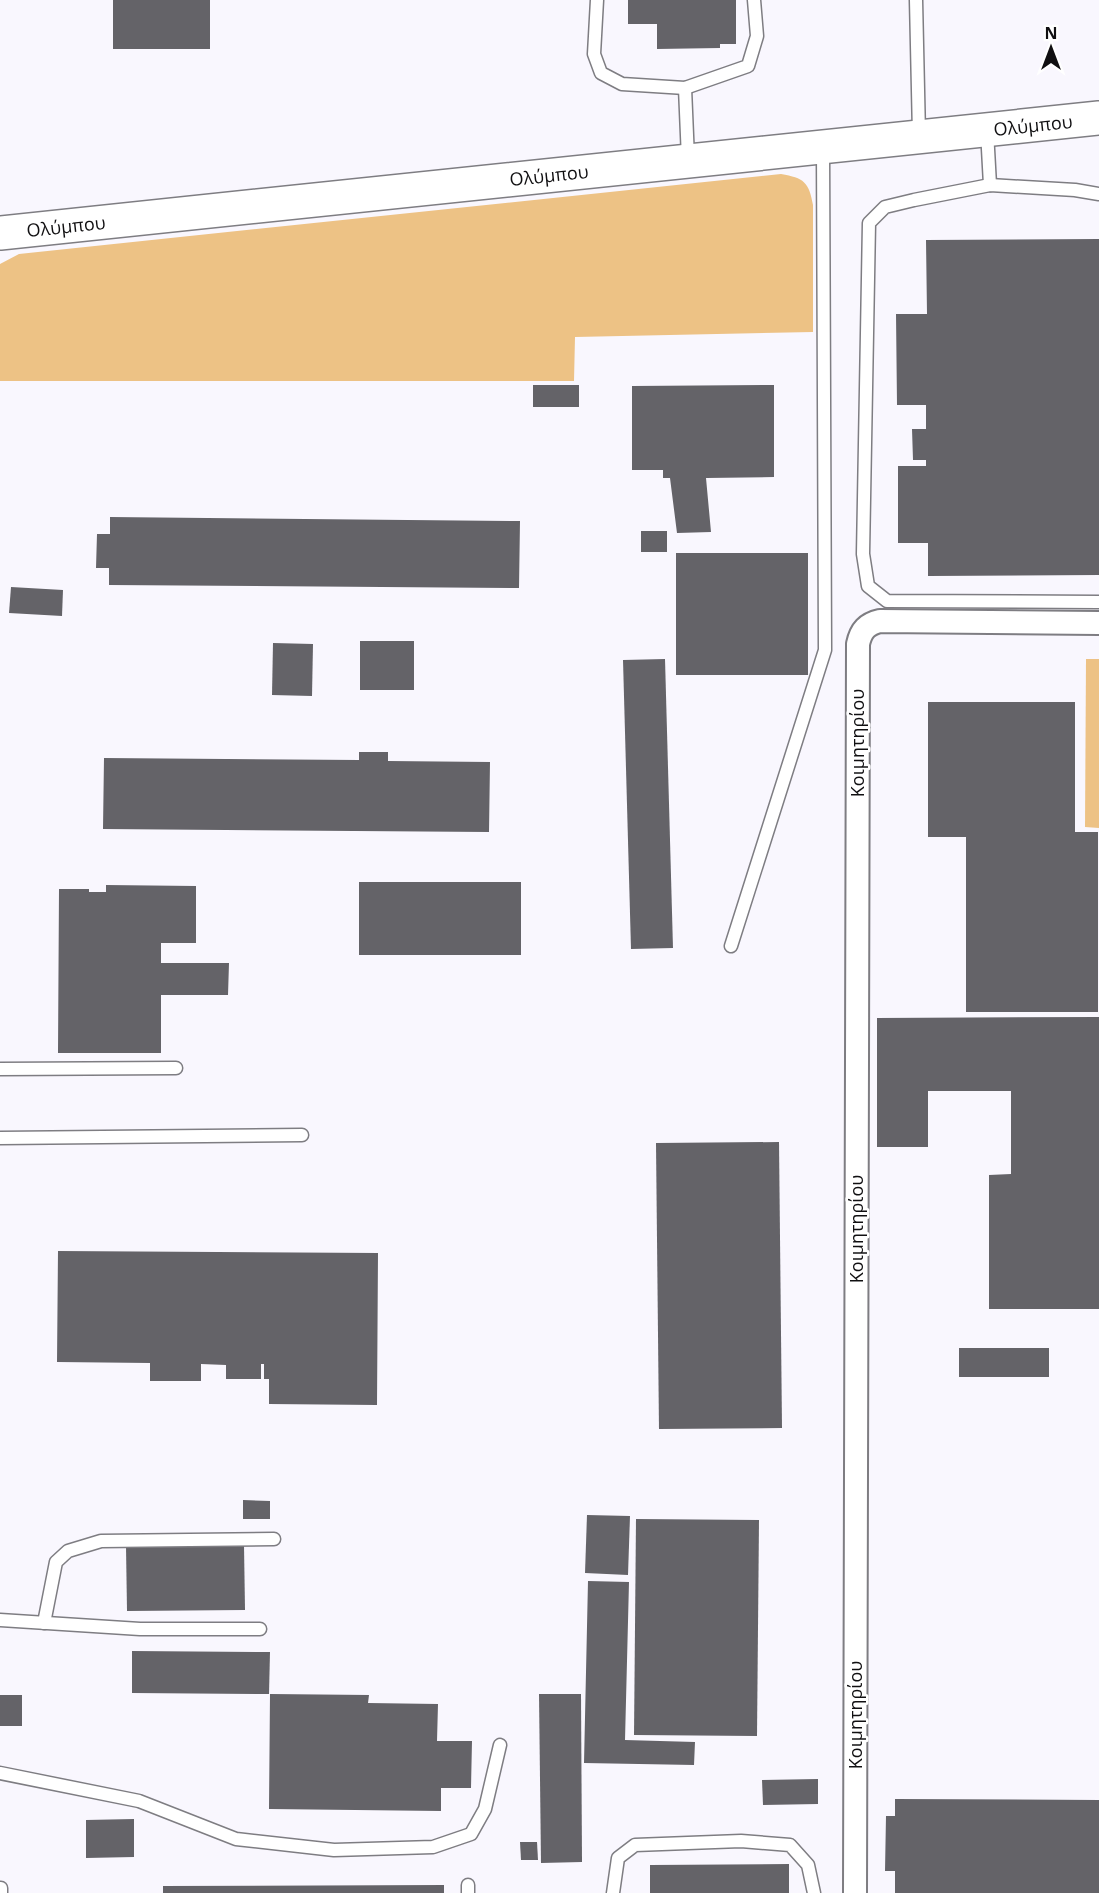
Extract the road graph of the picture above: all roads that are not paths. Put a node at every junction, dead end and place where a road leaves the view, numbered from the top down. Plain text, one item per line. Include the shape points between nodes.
1 (597, 0) edge
2 (754, 0) edge
3 (916, 0) edge
4 (686, 88) junction
5 (1099, 118) edge
6 (987, 130) junction
7 (919, 136) junction
8 (823, 146) junction
9 (688, 160) junction
10 (990, 185) junction
11 (1099, 194) edge
12 (0, 233) edge
13 (1099, 602) edge
14 (1099, 623) edge
15 (731, 946) dead end
16 (176, 1068) dead end
17 (0, 1069) edge
18 (302, 1135) dead end
19 (0, 1138) edge
20 (274, 1539) dead end
21 (0, 1620) edge
22 (44, 1623) junction
23 (260, 1629) dead end
24 (500, 1745) dead end
25 (0, 1773) edge
26 (1, 1888) edge
27 (1, 1893) edge
28 (613, 1893) edge
29 (814, 1893) edge
30 (855, 1893) edge

1 - 4 lane via 594,54 601,73 622,84
2 - 4 lane via 757,36 748,66
3 - 7 lane
4 - 9 lane
5 - 6 street, Ολύμπου
6 - 7 street, Ολύμπου
6 - 10 lane
7 - 8 street, Ολύμπου
8 - 9 street, Ολύμπου
8 - 15 lane via 825,650
9 - 12 street, Ολύμπου
10 - 11 lane
10 - 13 lane via 885,207 869,223 863,554 868,586 887,601
14 - 30 street, Κοιμητηρίου via 880,621 864,628 858,644
16 - 17 lane
18 - 19 lane
20 - 22 lane via 101,1541 68,1551 57,1562
21 - 22 lane
22 - 23 lane via 141,1629
24 - 25 lane via 485,1809 471,1834 433,1847 334,1850 236,1839 139,1801
26 - 27 lane
28 - 29 lane via 618,1858 634,1845 741,1841 790,1845 808,1865

